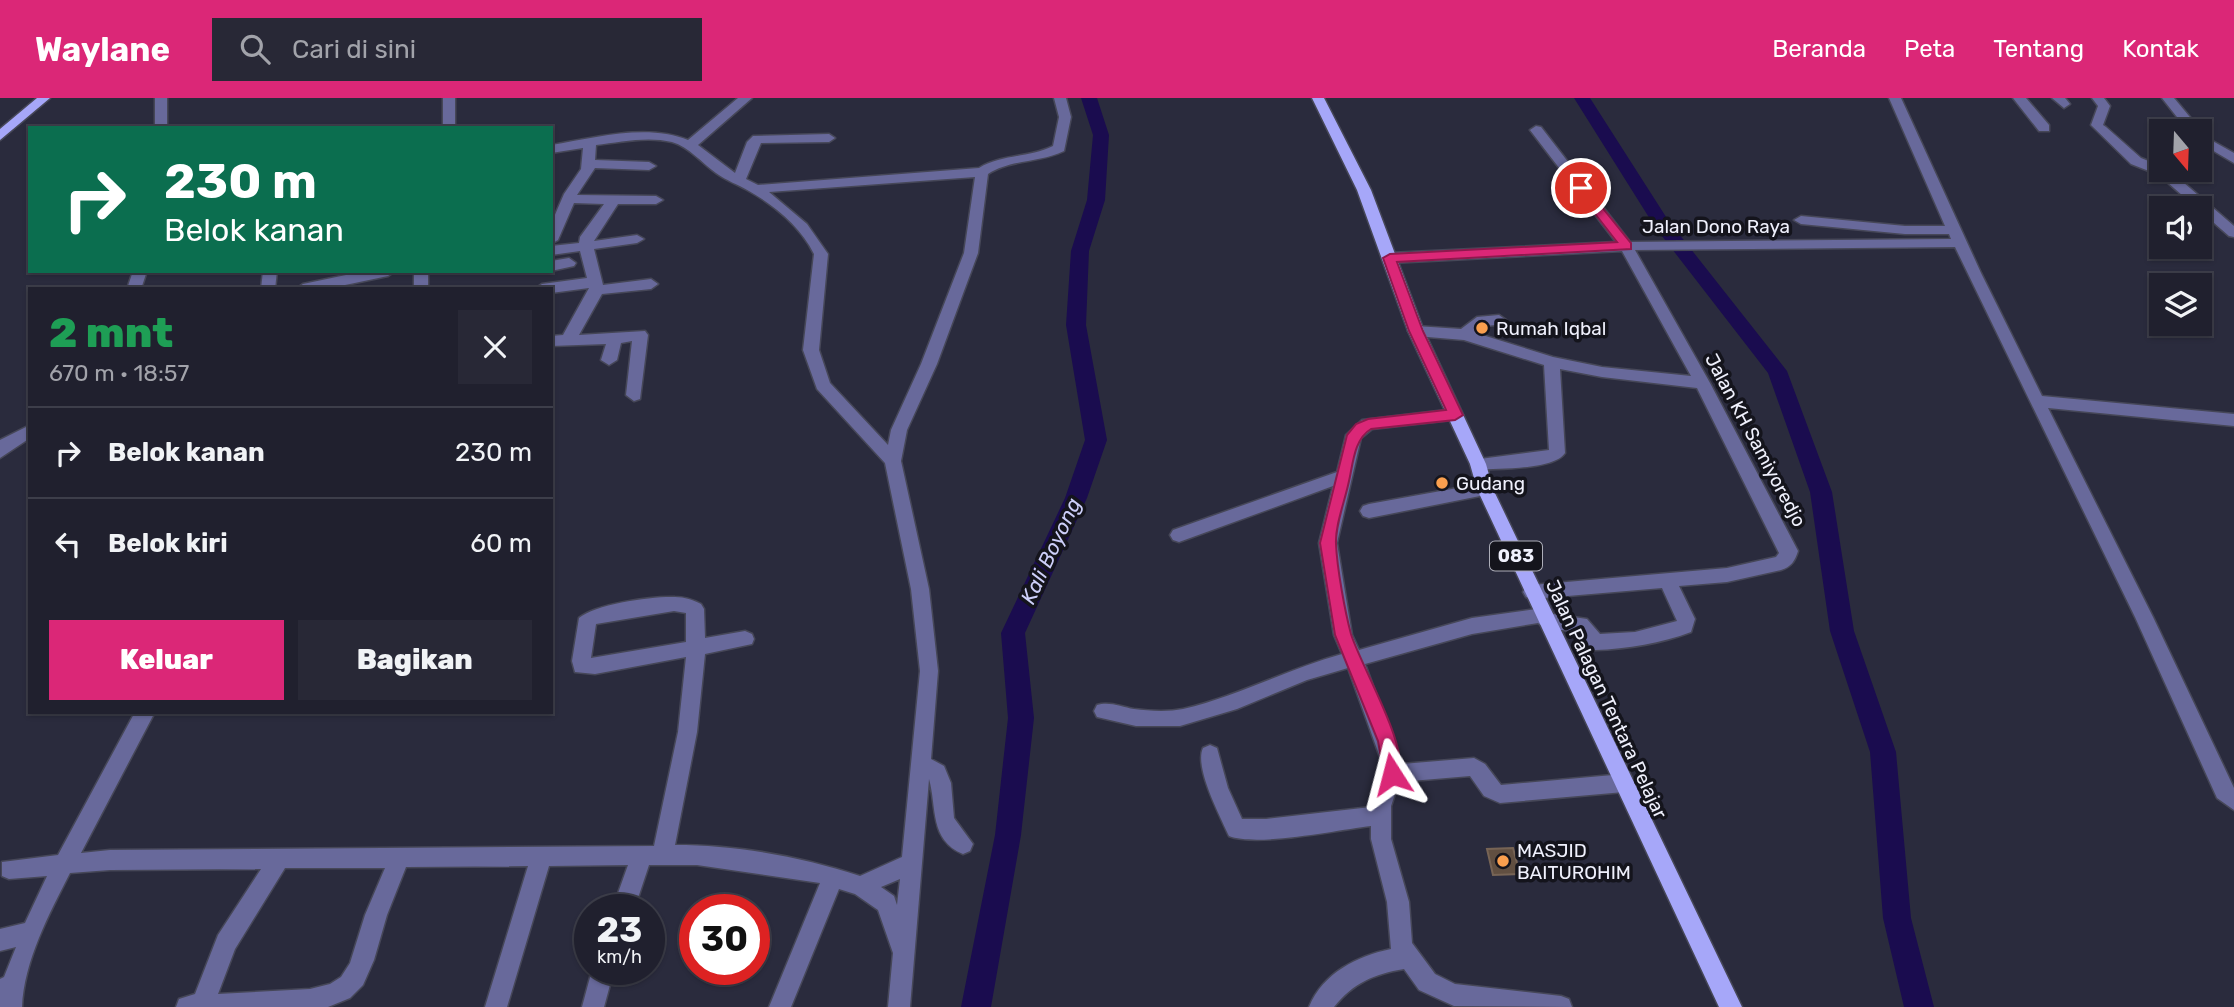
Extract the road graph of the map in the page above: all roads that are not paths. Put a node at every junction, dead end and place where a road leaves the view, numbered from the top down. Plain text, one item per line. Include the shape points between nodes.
1 (44, 98) edge
2 (161, 98) edge
3 (449, 98) edge
4 (746, 98) edge
5 (1060, 98) edge
6 (1318, 98) edge
7 (1895, 98) edge
8 (2019, 98) edge
9 (2098, 98) edge
10 (2168, 98) edge
11 (2185, 119) edge
12 (161, 126) edge
13 (449, 126) edge
14 (2044, 128) dead end
15 (1535, 130) dead end
16 (3, 131) edge
17 (829, 138) dead end
18 (590, 142) junction
19 (691, 144) junction
20 (2212, 145) edge
21 (553, 149) edge
22 (2234, 159) edge
23 (588, 164) junction
24 (649, 166) dead end
25 (982, 172) junction
26 (738, 182) junction
27 (755, 189) junction
28 (569, 199) junction
29 (614, 200) junction
30 (656, 200) dead end
31 (1801, 220) dead end
32 (2234, 233) edge
33 (553, 235) edge
34 (1956, 237) junction
35 (636, 239) dead end
36 (1626, 246) junction
37 (586, 247) junction
38 (553, 251) edge
39 (1390, 258) junction
40 (569, 263) dead end
41 (553, 266) edge
42 (367, 278) edge
43 (651, 284) dead end
44 (597, 286) junction
45 (315, 287) edge
46 (553, 289) edge
47 (1499, 320) dead end
48 (1416, 331) junction
49 (1463, 335) junction
50 (569, 339) junction
51 (615, 339) junction
52 (553, 341) edge
53 (610, 360) dead end
54 (1552, 362) junction
55 (1702, 383) junction
56 (634, 395) dead end
57 (2038, 401) junction
58 (1455, 415) junction
59 (2234, 420) edge
60 (28, 432) edge
61 (0, 452) edge
62 (893, 461) junction
63 (1478, 464) junction
64 (1343, 476) junction
65 (1485, 489) junction
66 (1369, 511) dead end
67 (1179, 535) dead end
68 (1667, 580) junction
69 (1532, 592) junction
70 (1545, 618) junction
71 (745, 639) dead end
72 (697, 648) junction
73 (1352, 659) junction
74 (1104, 711) dead end
75 (144, 714) edge
76 (1210, 754) dead end
77 (921, 764) junction
78 (1392, 774) junction
79 (1624, 783) junction
80 (2234, 801) edge
81 (1381, 815) junction
82 (963, 844) dead end
83 (653, 854) junction
84 (542, 855) junction
85 (400, 858) junction
86 (279, 859) junction
87 (913, 862) junction
88 (64, 863) junction
89 (9, 869) dead end
90 (833, 877) junction
91 (861, 886) junction
92 (632, 894) edge
93 (33, 932) junction
94 (0, 940) edge
95 (904, 954) junction
96 (1409, 957) junction
97 (599, 985) edge
98 (8, 994) edge
99 (206, 1006) edge
100 (496, 1007) edge
101 (593, 1007) edge
102 (780, 1007) edge
103 (899, 1007) edge
104 (1320, 1007) edge
105 (1561, 1007) edge
106 (1731, 1007) edge

1 - 16 main road
2 - 12 street
3 - 13 street
4 - 19 street
5 - 25 street via 1065,117 1059,148
6 - 39 main road, Jalan Palagan Tentara Pelajar / 083 via 1364,190
7 - 34 street
8 - 14 street
9 - 32 street via 2104,106 2097,125 2101,130 2136,161 2164,172
10 - 11 street
15 - 36 street, Jalan KH Samiyoredjo
17 - 26 street via 758,139
18 - 19 street via 666,137
18 - 21 street
18 - 23 street
19 - 26 street
20 - 22 street
23 - 24 street
23 - 28 street
25 - 27 street
25 - 62 street via 971,253 899,430
26 - 27 street
27 - 62 street via 817,243 821,254 811,350 823,385
28 - 29 street
28 - 33 street
29 - 30 street
29 - 37 street via 587,237
31 - 34 street
34 - 36 street, Jalan Dono Raya
34 - 57 street
35 - 37 street
36 - 39 street, Jalan Dono Raya
36 - 55 street, Jalan KH Samiyoredjo
37 - 38 street
37 - 44 street
39 - 48 main road, Jalan Palagan Tentara Pelajar / 083
40 - 41 street
42 - 45 street
43 - 44 street
44 - 46 street
44 - 50 street
47 - 49 street via 1482,321
48 - 49 street
48 - 58 main road, Jalan Palagan Tentara Pelajar / 083
49 - 54 street
50 - 51 street
50 - 52 street
51 - 53 street
51 - 56 street via 640,335
54 - 55 street
54 - 63 street via 1557,453 1548,458
55 - 68 street, Jalan KH Samiyoredjo via 1789,551 1781,563 1768,568
57 - 59 street
57 - 80 street via 2189,710 2224,792
58 - 63 main road, Jalan Palagan Tentara Pelajar / 083
58 - 64 street via 1368,424 1354,435
60 - 61 street
62 - 77 street via 920,589 929,671
63 - 65 main road, Jalan Palagan Tentara Pelajar / 083
64 - 67 street
64 - 73 street via 1328,543 1343,635
65 - 66 street
65 - 69 main road, Jalan Palagan Tentara Pelajar / 083
68 - 69 street, Jalan KH Samiyoredjo
68 - 70 street via 1685,627 1639,639 1595,642 1581,625
69 - 70 main road, Jalan Palagan Tentara Pelajar / 083
70 - 73 street via 1472,626
70 - 79 main road, Jalan Palagan Tentara Pelajar / 083
71 - 72 street
72 - 72 street via 595,666 582,666 588,620 673,603 695,609
72 - 83 street via 686,752
73 - 74 street via 1180,718 1136,718
73 - 78 street via 1387,741
75 - 88 street
76 - 81 street via 1236,830
77 - 82 street via 937,772 942,784 942,820
77 - 87 street
78 - 79 street via 1474,767 1488,788 1500,794
78 - 81 street
79 - 106 main road, Jalan Palagan Tentara Pelajar / 083
81 - 96 street via 1381,839 1398,902 1401,946
83 - 84 street
83 - 90 street via 697,855
83 - 92 street
84 - 85 street
84 - 100 street
85 - 86 street
85 - 99 street via 351,984 314,999
86 - 88 street
86 - 99 street via 226,943
87 - 91 street
87 - 95 street
88 - 89 street
88 - 93 street
90 - 91 street
90 - 102 street
91 - 95 street via 886,903
93 - 94 street
93 - 98 street
95 - 103 street
96 - 104 street via 1370,965 1347,976
96 - 105 street via 1427,982 1454,995
97 - 101 street

